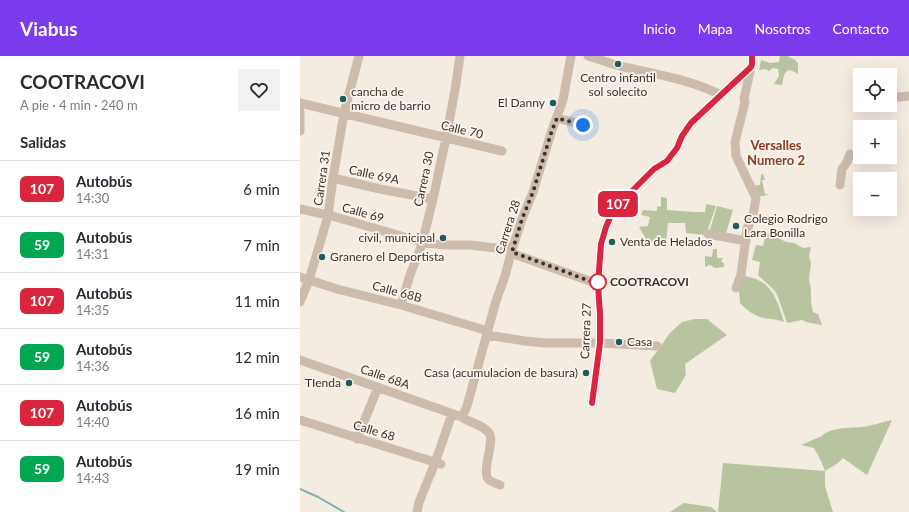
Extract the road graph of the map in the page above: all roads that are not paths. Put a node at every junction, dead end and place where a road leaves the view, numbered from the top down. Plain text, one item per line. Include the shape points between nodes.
1 (359, 56) edge
2 (460, 56) edge
3 (571, 56) edge
4 (588, 56) edge
5 (752, 56) edge
6 (751, 67) junction
7 (721, 95) junction
8 (909, 96) edge
9 (898, 97) dead end
10 (300, 103) edge
11 (300, 112) edge
12 (344, 113) junction
13 (557, 118) junction
14 (583, 125) dead end
15 (300, 131) edge
16 (446, 138) junction
17 (502, 151) dead end
18 (850, 154) dead end
19 (333, 178) junction
20 (840, 185) dead end
21 (433, 199) junction
22 (300, 209) edge
23 (328, 216) junction
24 (708, 234) dead end
25 (746, 241) junction
26 (423, 242) junction
27 (512, 250) junction
28 (304, 278) edge
29 (598, 284) junction
30 (736, 288) dead end
31 (300, 302) edge
32 (401, 305) junction
33 (487, 333) junction
34 (600, 343) junction
35 (657, 346) dead end
36 (300, 360) edge
37 (378, 387) junction
38 (592, 403) dead end
39 (452, 414) junction
40 (462, 417) junction
41 (300, 420) edge
42 (357, 439) junction
43 (438, 464) junction
44 (500, 485) dead end
45 (417, 512) edge

1 - 12 street, Carrera 31
2 - 16 street, Carrera 30
3 - 13 street, Carrera 28
4 - 7 street via 619,66 688,81
5 - 6 street
6 - 7 street, Carrera 27
6 - 25 street via 735,142 736,156 756,198
7 - 29 street, Carrera 27 via 691,123 667,161 654,169 632,191 626,193 612,213 601,244
8 - 9 street
10 - 12 street, Calle 70
11 - 15 street
12 - 16 street, Calle 70
12 - 19 street, Carrera 31
13 - 14 street
13 - 27 street, Carrera 28
16 - 17 street, Calle 70
16 - 21 street, Carrera 30
18 - 20 street via 842,169
19 - 21 street, Calle 69A
19 - 23 street, Carrera 31
21 - 26 street, Carrera 30
22 - 23 street, Calle 69
23 - 26 street, Calle 69
23 - 28 street, Carrera 31
24 - 25 street
25 - 30 street via 742,275
26 - 27 street, Calle 69 via 444,245 469,244
26 - 32 street, Carrera 30
27 - 29 street, Calle 69
27 - 33 street, Carrera 28
28 - 31 street, Carrera 31
28 - 32 street, Calle 68B
29 - 34 street, Carrera 27
32 - 33 street, Calle 68B
33 - 34 street, Calle 68B via 512,340 545,343
33 - 40 street, Carrera 28
34 - 35 street
34 - 38 street, Carrera 27
36 - 37 street, Calle 68A
37 - 39 street, Calle 68A
37 - 42 street
39 - 40 street, Calle 68A
39 - 43 street
40 - 44 street, Calle 68A via 489,432 491,437 487,477
41 - 42 street, Calle 68
42 - 43 street, Calle 68
43 - 45 street via 418,502

